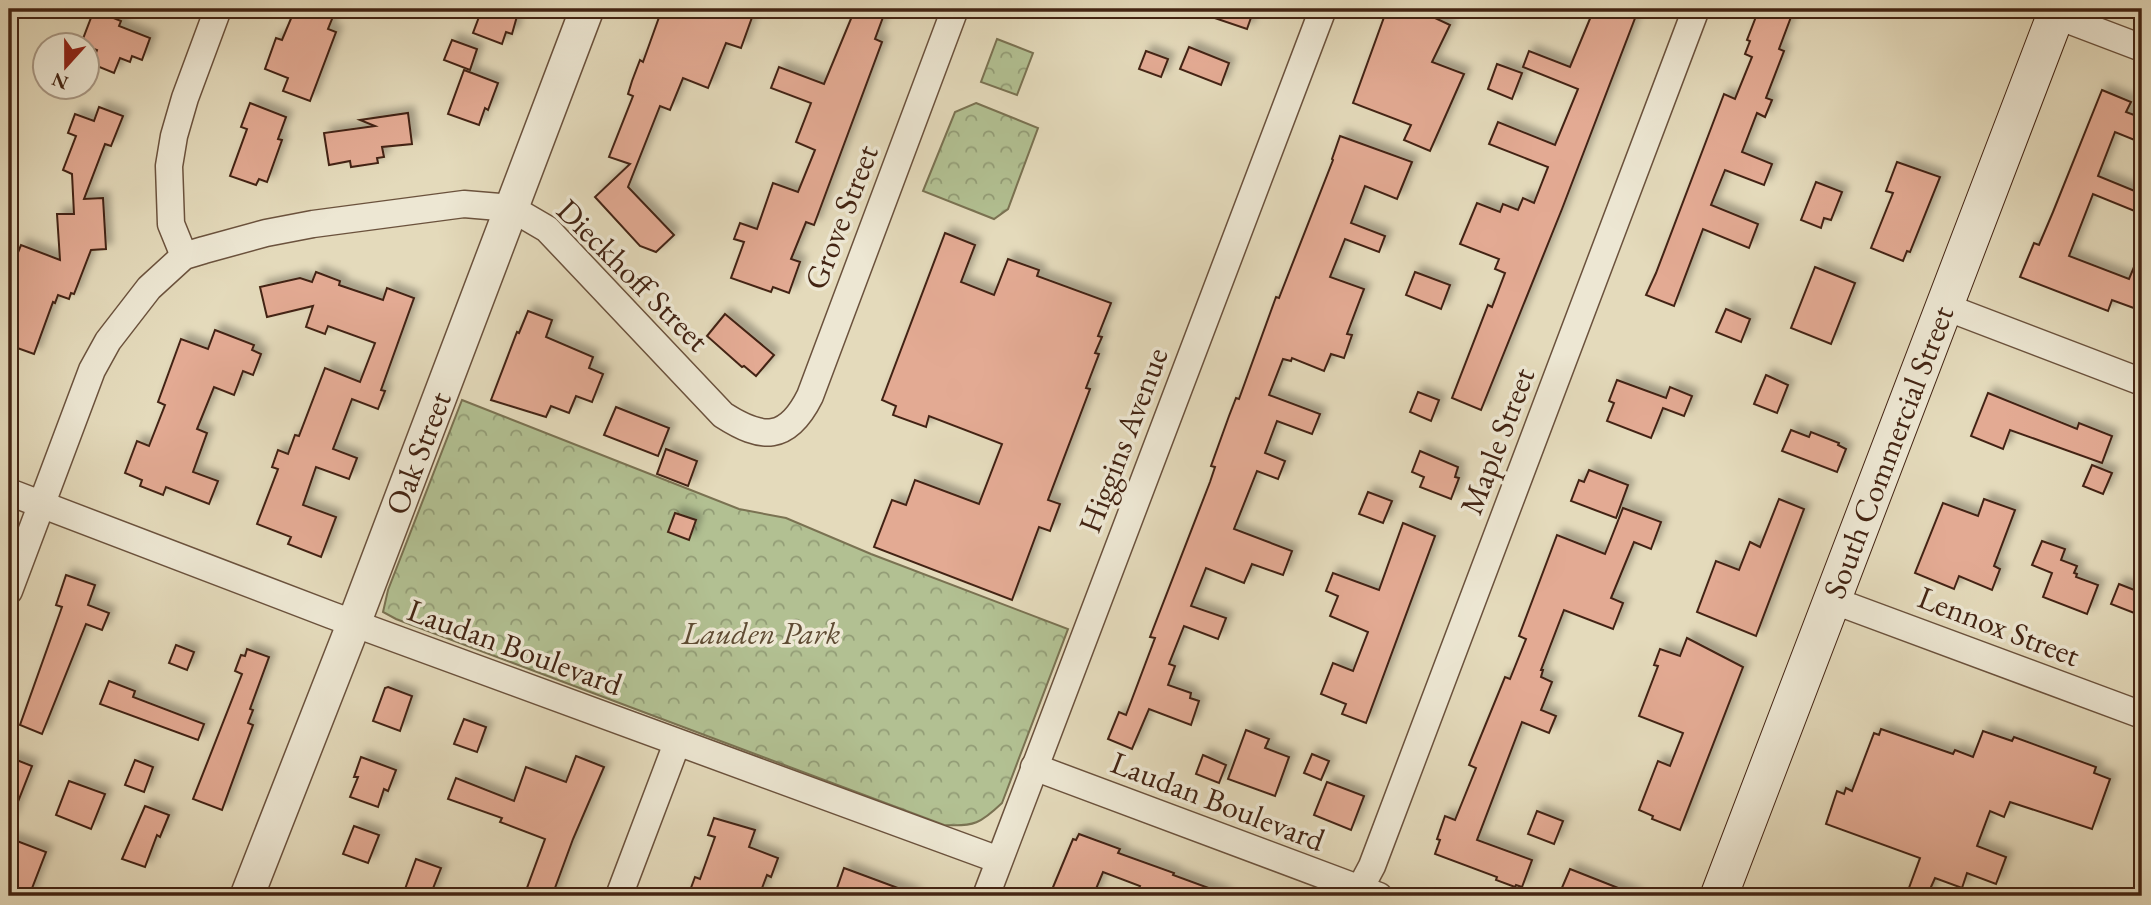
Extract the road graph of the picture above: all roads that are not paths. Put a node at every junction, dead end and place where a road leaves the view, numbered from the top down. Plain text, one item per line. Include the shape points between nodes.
1 (218, 9) edge
2 (587, 9) edge
3 (955, 9) edge
4 (1323, 9) edge
5 (1696, 9) edge
6 (2056, 12) edge
7 (2142, 48) edge
8 (512, 208) junction
9 (184, 256) junction
10 (1944, 306) junction
11 (2142, 382) edge
12 (771, 434) joint
13 (9, 492) edge
14 (42, 505) junction
15 (9, 591) edge
16 (1832, 600) junction
17 (354, 623) junction
18 (2142, 715) edge
19 (677, 743) junction
20 (1034, 767) junction
21 (999, 860) junction
22 (1365, 894) edge
23 (1725, 894) edge
24 (247, 896) edge
25 (619, 896) edge
26 (986, 896) edge

1 - 9 street via 174,136 169,166 170,224
2 - 8 street, Oak Street
3 - 12 street, Grove Street via 810,396 796,419
4 - 20 street, Higgins Avenue
5 - 22 street, Maple Street
6 - 7 street
6 - 10 main road, South Commercial Street
8 - 9 street, Dieckhoff Street via 464,204 313,225
8 - 12 street, Dieckhoff Street via 547,229 723,415 746,429
8 - 17 street, Oak Street
9 - 14 street via 149,288 108,341 79,400
10 - 11 street
10 - 16 main road, South Commercial Street
13 - 14 street, Laudan Boulevard
14 - 15 street
14 - 17 street, Laudan Boulevard
16 - 18 street, Lennox Street
16 - 23 main road, South Commercial Street
17 - 19 street, Laudan Boulevard
17 - 24 street, Oak Street
19 - 21 street, Laudan Boulevard
19 - 25 street
20 - 21 street, Higgins Avenue
20 - 22 street, Laudan Boulevard
21 - 26 street, Higgins Avenue

